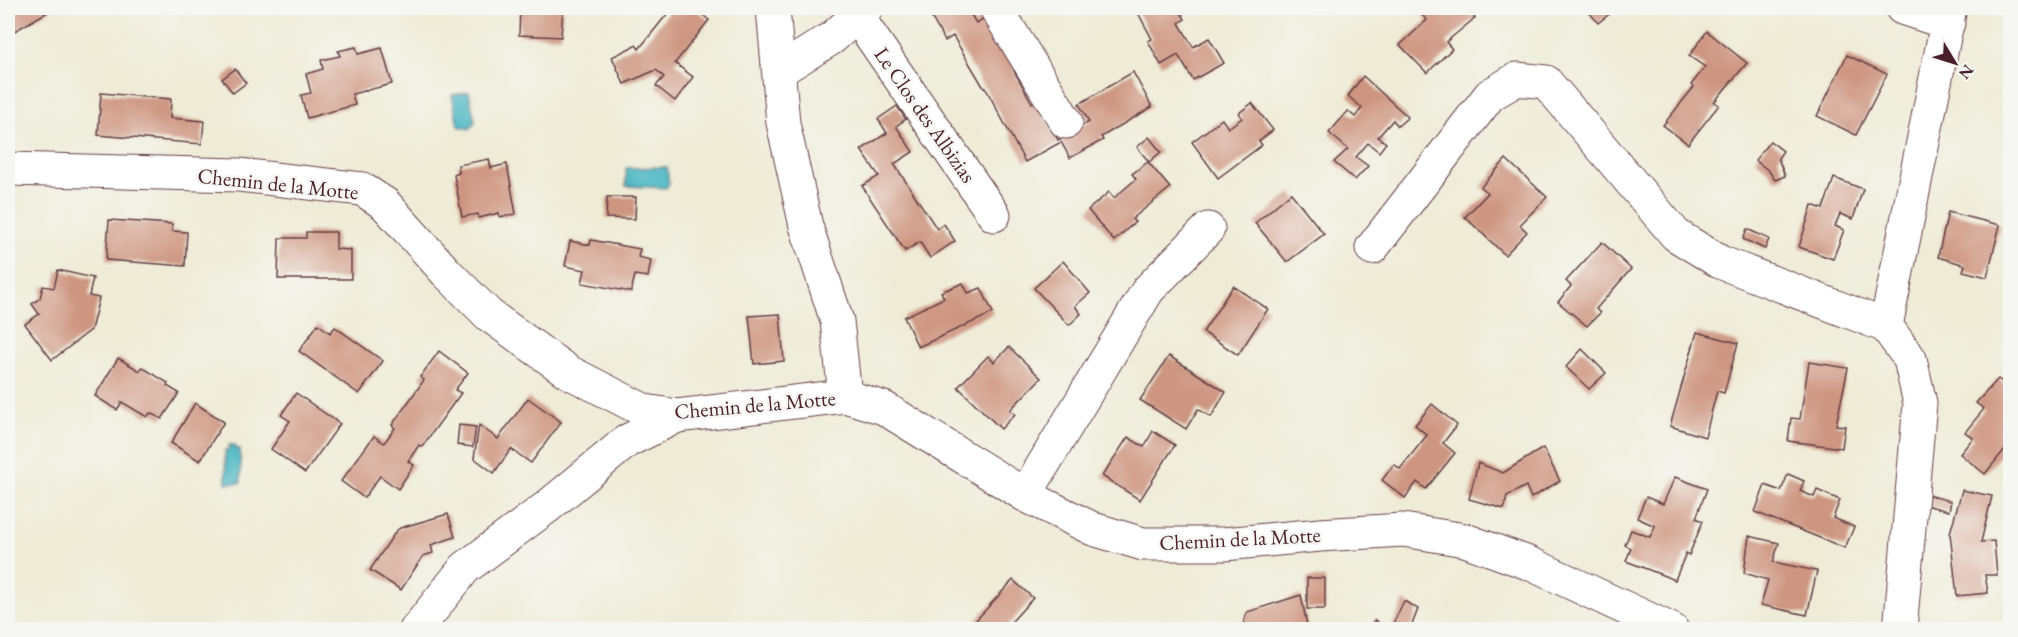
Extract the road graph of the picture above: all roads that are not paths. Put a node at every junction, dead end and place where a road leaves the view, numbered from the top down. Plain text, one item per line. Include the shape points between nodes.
1 (773, 8) edge
2 (996, 8) edge
3 (1902, 8) edge
4 (861, 12) edge
5 (1949, 15) edge
6 (778, 71) junction
7 (1066, 122) dead end
8 (8, 169) edge
9 (994, 215) dead end
10 (1208, 229) dead end
11 (1372, 248) dead end
12 (1886, 326) junction
13 (845, 396) junction
14 (677, 416) junction
15 (1025, 495) junction
16 (416, 630) edge
17 (1671, 630) edge
18 (1900, 630) edge

1 - 6 street
2 - 7 street
3 - 5 street
4 - 6 street, Le Clos des Albizias via 832,38
4 - 9 street, Le Clos des Albizias
5 - 12 street
6 - 13 street via 783,123 807,226 837,321
8 - 14 street, Chemin de la Motte via 239,176 362,189 386,204 489,315 567,371 645,411
10 - 15 street via 1148,290
11 - 12 street via 1490,96 1517,79 1546,82 1676,235 1720,262
12 - 18 street via 1910,359 1920,404
13 - 14 street, Chemin de la Motte
13 - 15 street, Chemin de la Motte via 884,408
14 - 16 street via 627,441 465,568
15 - 17 street, Chemin de la Motte via 1093,529 1143,544 1224,543 1402,530 1465,540 1531,564

